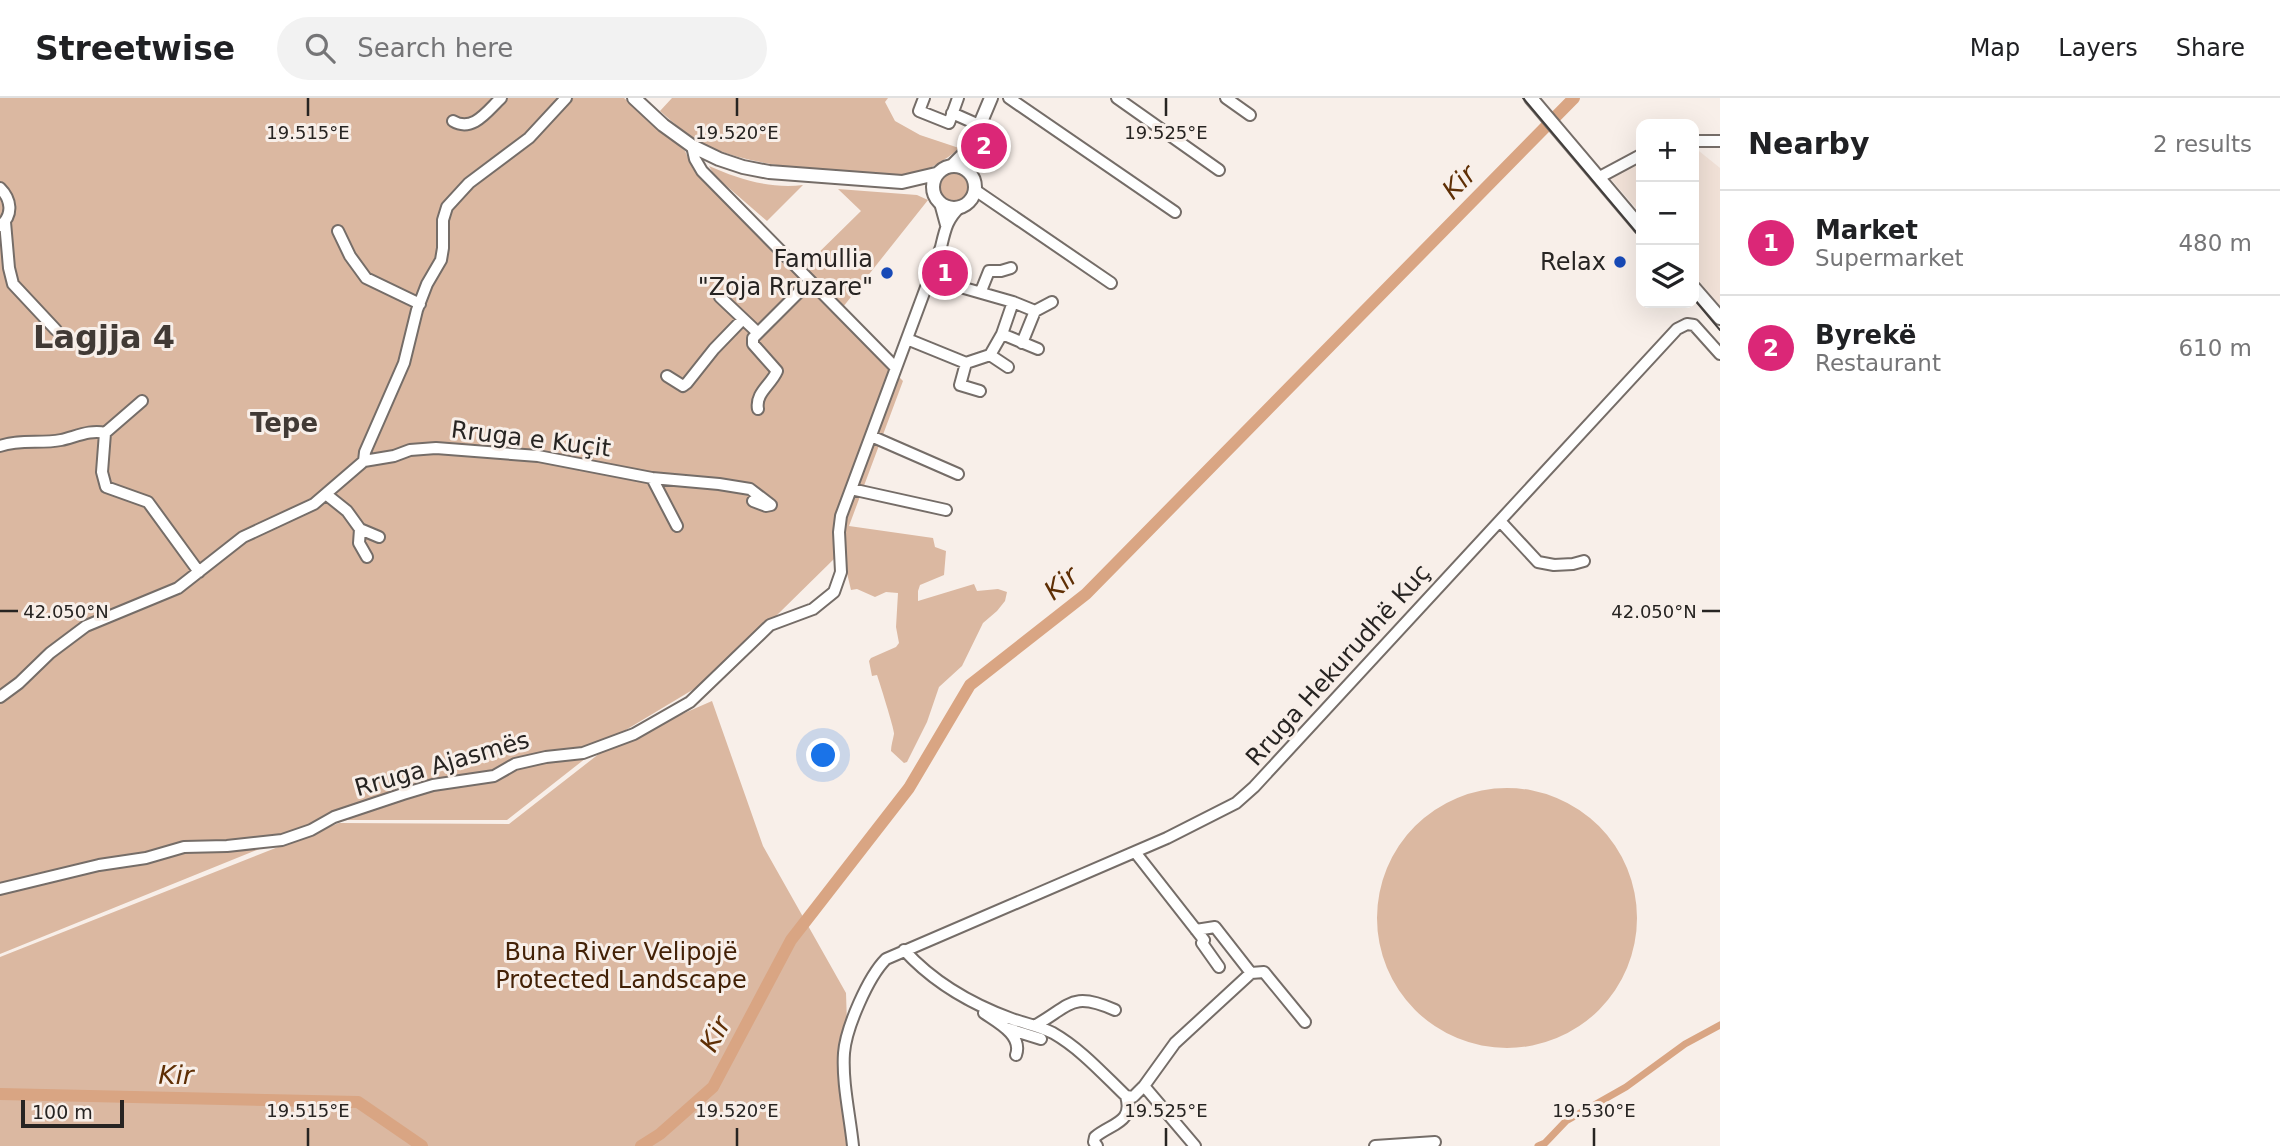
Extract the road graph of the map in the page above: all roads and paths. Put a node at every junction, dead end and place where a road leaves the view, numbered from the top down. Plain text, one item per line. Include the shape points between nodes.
1 (501, 98) edge
2 (566, 98) edge
3 (634, 98) edge
4 (924, 98) edge
5 (958, 98) edge
6 (990, 98) edge
7 (1009, 98) edge
8 (1117, 98) edge
9 (1226, 98) edge
10 (1531, 98) edge
11 (952, 113) junction
12 (1250, 115) dead end
13 (453, 121) dead end
14 (979, 125) junction
15 (1699, 141) edge
16 (1720, 141) edge
17 (692, 146) junction
18 (970, 149) junction
19 (1636, 158) edge
20 (953, 166) junction
21 (1219, 170) dead end
22 (969, 173) junction
23 (936, 174) junction
24 (1598, 178) junction
25 (909, 182) junction
26 (0, 188) edge
27 (975, 190) junction
28 (938, 201) junction
29 (960, 207) junction
30 (1175, 212) dead end
31 (1636, 222) edge
32 (3, 224) edge
33 (946, 225) junction
34 (338, 231) dead end
35 (1011, 268) dead end
36 (930, 276) junction
37 (810, 281) junction
38 (1111, 283) dead end
39 (981, 291) junction
40 (1699, 294) edge
41 (720, 297) dead end
42 (1013, 302) junction
43 (1052, 302) dead end
44 (420, 304) junction
45 (1035, 311) junction
46 (1720, 318) edge
47 (743, 319) junction
48 (55, 330) dead end
49 (757, 332) junction
50 (1002, 334) junction
51 (907, 340) junction
52 (1023, 343) junction
53 (1038, 349) dead end
54 (1720, 354) edge
55 (990, 355) junction
56 (966, 363) junction
57 (1008, 367) dead end
58 (896, 368) junction
59 (667, 376) dead end
60 (980, 391) dead end
61 (142, 401) dead end
62 (758, 409) dead end
63 (105, 433) junction
64 (871, 436) junction
65 (0, 446) edge
66 (364, 461) junction
67 (958, 474) dead end
68 (652, 478) junction
69 (851, 489) junction
70 (327, 495) junction
71 (753, 501) dead end
72 (946, 510) dead end
73 (1500, 521) junction
74 (677, 526) dead end
75 (360, 529) junction
76 (379, 537) dead end
77 (367, 557) dead end
78 (1584, 561) dead end
79 (200, 572) junction
80 (0, 697) edge
81 (1135, 852) junction
82 (0, 889) edge
83 (1196, 930) junction
84 (904, 950) junction
85 (1219, 967) dead end
86 (1251, 973) junction
87 (968, 1001) junction
88 (1115, 1010) dead end
89 (1305, 1022) dead end
90 (1036, 1025) junction
91 (1006, 1028) junction
92 (1041, 1038) dead end
93 (1016, 1055) dead end
94 (1144, 1086) junction
95 (1126, 1096) junction
96 (1434, 1142) dead end
97 (853, 1146) edge
98 (1097, 1146) edge
99 (1195, 1146) edge
100 (1375, 1146) edge

1 - 13 street via 473,123
2 - 44 street via 529,138 451,201 444,212 441,260
3 - 17 main road
4 - 11 street via 919,111 949,123
5 - 11 street
6 - 14 main road
7 - 30 street
8 - 21 street
9 - 12 street
10 - 24 main road
11 - 14 street
14 - 18 main road
15 - 16 street
17 - 25 main road via 719,159 769,172
17 - 37 street via 702,171
18 - 20 main road
18 - 22 main road
19 - 24 street
20 - 22 main road
20 - 23 main road
22 - 27 main road
23 - 25 main road
23 - 28 main road via 933,182
24 - 31 main road
25 - 28 main road
26 - 32 street via 10,205
27 - 29 main road
27 - 38 street
28 - 29 main road
28 - 33 street
29 - 33 street
32 - 48 street via 13,284
33 - 36 street
34 - 44 street via 366,278
35 - 39 street via 989,271
36 - 39 street
36 - 51 street
37 - 49 street
37 - 58 street
39 - 42 street
40 - 46 main road
41 - 47 street
42 - 45 street
42 - 50 street
43 - 45 street
44 - 66 street via 404,363
45 - 52 street
47 - 49 street
47 - 59 street via 683,386
49 - 62 street via 753,344 776,371 757,399
50 - 52 street
50 - 55 street
51 - 56 street
51 - 58 street
52 - 53 street
54 - 73 street, Rruga Hekurudhë Kuç via 1694,325 1677,329
55 - 56 street
55 - 57 street
56 - 60 street via 960,385
58 - 64 street
61 - 63 street
63 - 65 street
63 - 79 street via 102,472 106,487 148,502
64 - 67 street
64 - 69 street
66 - 68 street, Rruga e Kuçit via 410,450 453,449 548,457
66 - 70 street
68 - 71 street, Rruga e Kuçit via 750,489 771,505
68 - 74 street
69 - 72 street
69 - 82 street, Rruga Ajasmës via 838,532 841,572 834,592 821,604 770,625 690,702 654,724 583,753 522,762 494,776 424,788 334,817 282,840 184,847
70 - 75 street
70 - 79 street via 243,537
73 - 78 street via 1538,562
73 - 81 street, Rruga Hekurudhë Kuç via 1248,793 1229,807
75 - 76 street
75 - 77 street via 359,543
79 - 80 street via 169,593 86,626
81 - 83 street
81 - 84 street, Rruga Hekurudhë Kuç
83 - 85 street
83 - 86 street via 1215,927
84 - 87 street
84 - 97 street, Rruga Hekurudhë Kuç via 886,959 871,980 845,1044
86 - 89 street via 1264,972
86 - 94 street via 1175,1042
87 - 90 street
87 - 91 street
88 - 90 street via 1097,1002 1073,1000
90 - 95 street via 1093,1062
91 - 92 street
91 - 93 street via 1018,1049
94 - 95 street via 1133,1097
94 - 99 street
95 - 98 street via 1128,1112 1095,1137
96 - 100 street

